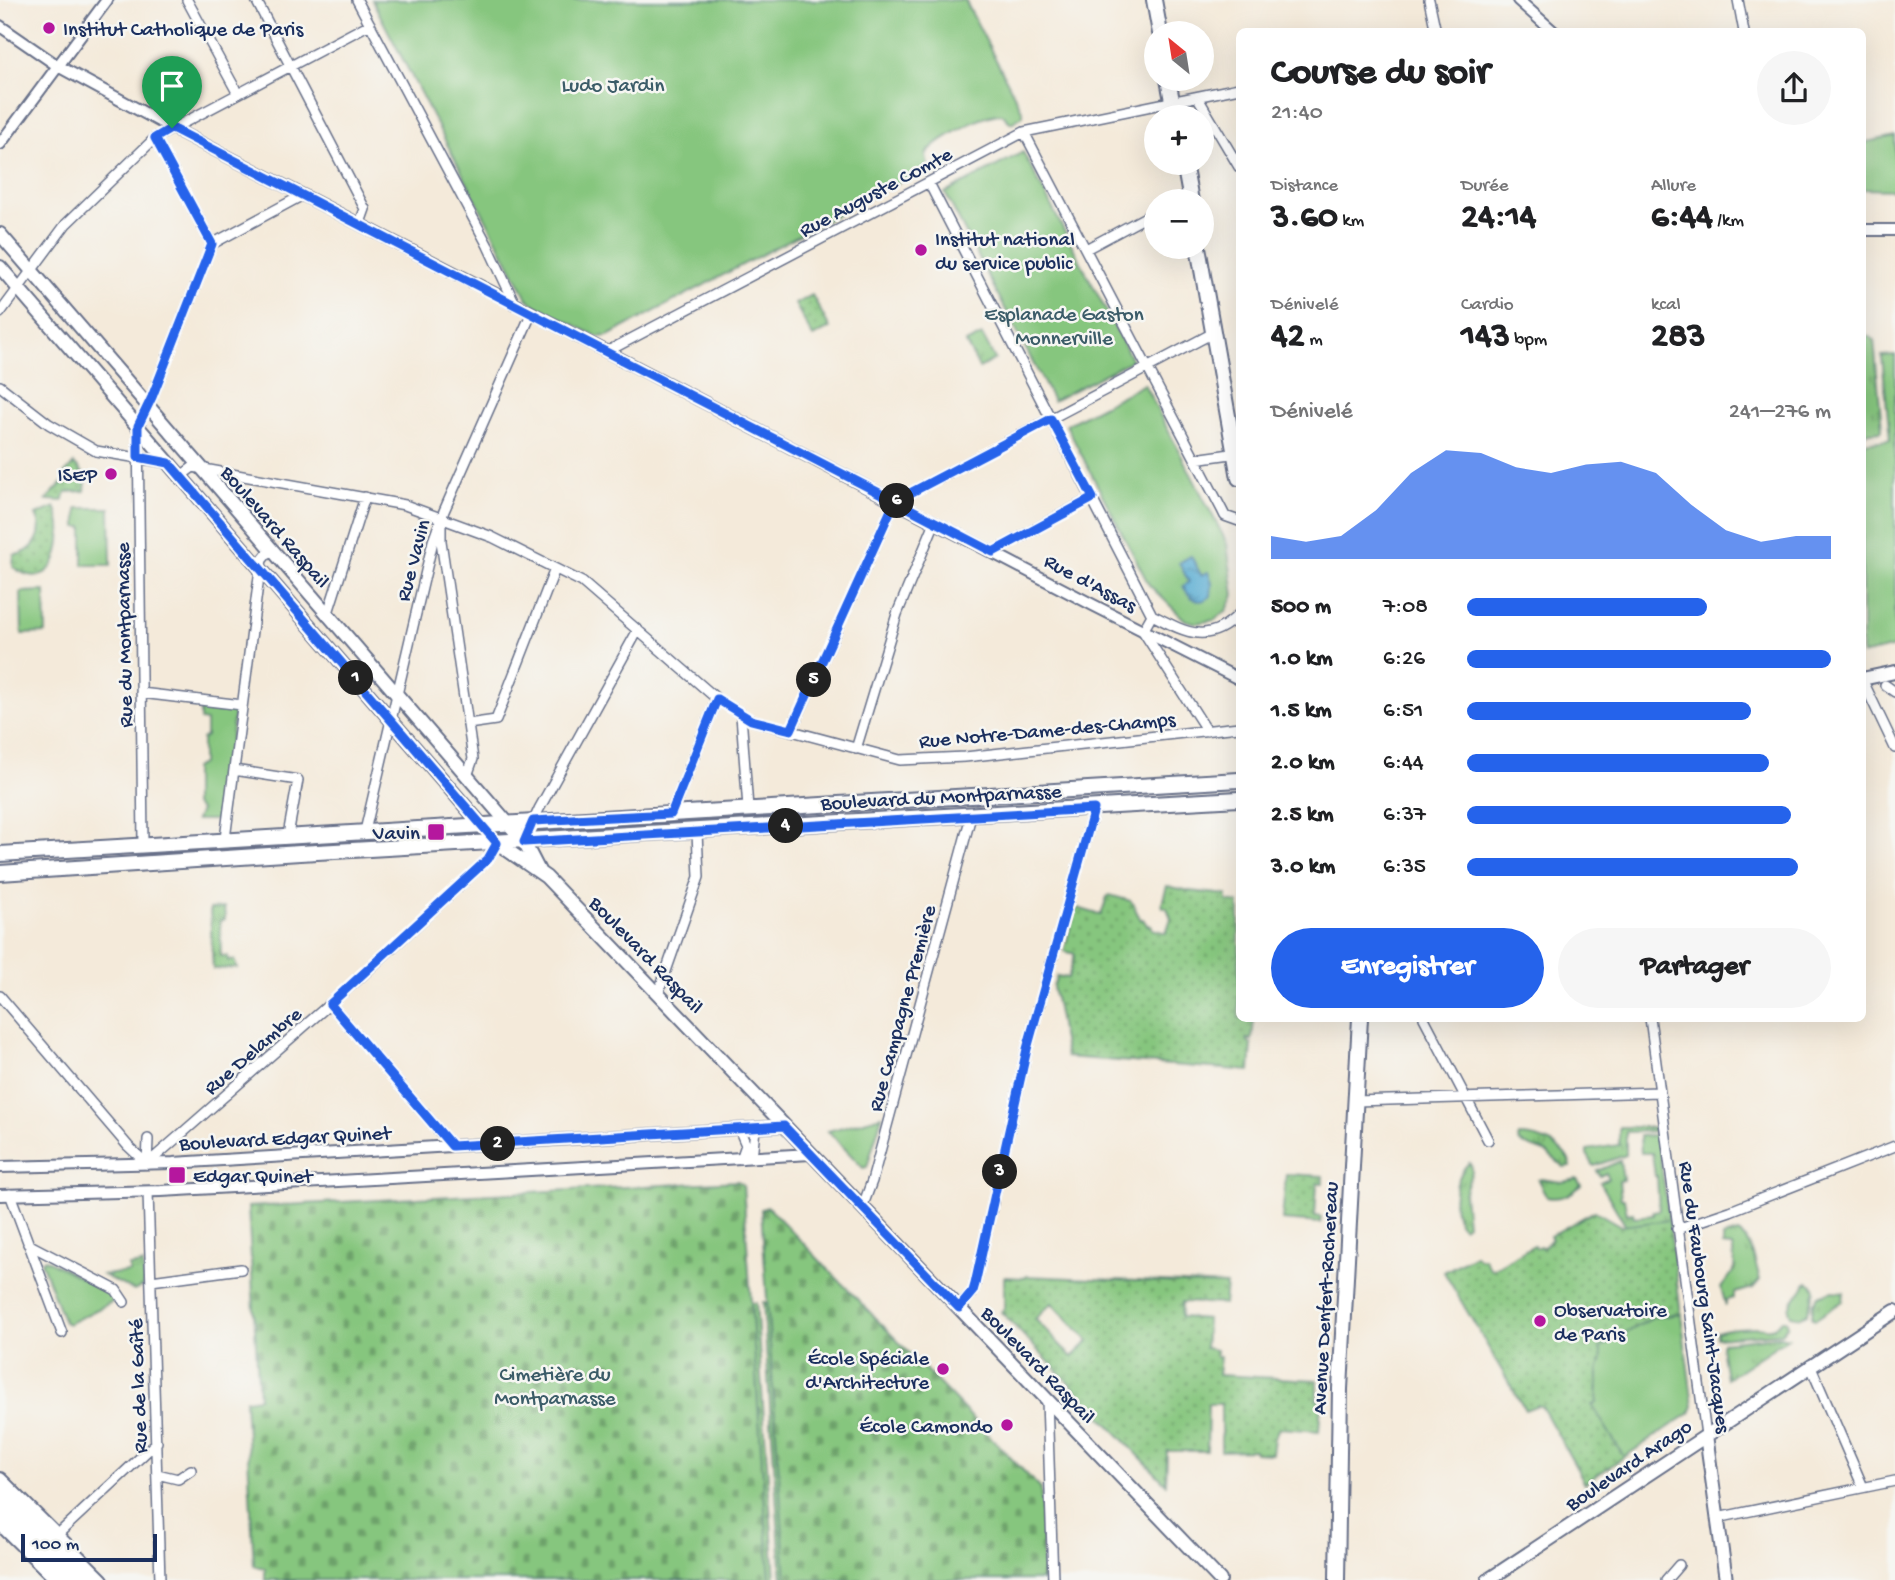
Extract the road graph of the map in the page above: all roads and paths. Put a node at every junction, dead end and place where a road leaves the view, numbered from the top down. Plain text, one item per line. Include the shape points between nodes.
1 (107, 0) edge
2 (187, 0) edge
3 (256, 0) edge
4 (357, 0) edge
5 (1154, 0) edge
6 (1429, 0) edge
7 (1518, 0) edge
8 (1738, 0) edge
9 (1158, 21) edge
10 (370, 24) junction
11 (0, 26) edge
12 (1435, 28) edge
13 (1546, 28) edge
14 (1743, 28) edge
15 (58, 66) junction
16 (290, 66) junction
17 (1236, 89) edge
18 (238, 94) junction
19 (1198, 97) junction
20 (1183, 105) edge
21 (1144, 114) edge
22 (172, 128) junction
23 (1024, 132) junction
24 (155, 138) junction
25 (0, 144) edge
26 (1236, 162) edge
27 (929, 183) junction
28 (303, 195) junction
29 (1144, 218) edge
30 (360, 223) junction
31 (1866, 230) edge
32 (1895, 230) edge
33 (0, 234) edge
34 (212, 244) junction
35 (1086, 249) junction
36 (1200, 259) edge
37 (0, 267) edge
38 (30, 270) junction
39 (19, 288) junction
40 (515, 304) junction
41 (531, 312) junction
42 (0, 313) edge
43 (1213, 333) junction
44 (608, 351) junction
45 (1147, 368) junction
46 (0, 386) edge
47 (148, 406) junction
48 (1051, 419) junction
49 (138, 426) junction
50 (1236, 448) edge
51 (1236, 453) edge
52 (138, 457) junction
53 (1195, 459) junction
54 (169, 463) junction
55 (201, 468) junction
56 (181, 476) junction
57 (365, 497) junction
58 (1093, 498) junction
59 (895, 501) junction
60 (441, 518) junction
61 (1236, 520) edge
62 (935, 522) junction
63 (271, 549) junction
64 (993, 552) junction
65 (260, 569) junction
66 (555, 569) junction
67 (1152, 615) junction
68 (327, 616) junction
69 (1236, 617) edge
70 (638, 630) junction
71 (1143, 631) junction
72 (1895, 672) edge
73 (1236, 678) edge
74 (1866, 678) edge
75 (1885, 685) dead end
76 (1866, 687) edge
77 (1895, 692) edge
78 (141, 693) junction
79 (397, 696) junction
80 (717, 699) junction
81 (242, 705) junction
82 (741, 715) junction
83 (392, 719) junction
84 (468, 724) junction
85 (1236, 727) edge
86 (791, 730) junction
87 (1207, 731) junction
88 (1895, 748) edge
89 (856, 749) junction
90 (234, 770) junction
91 (467, 776) junction
92 (1236, 780) edge
93 (1236, 799) edge
94 (748, 808) junction
95 (1094, 809) junction
96 (671, 814) junction
97 (971, 816) junction
98 (533, 821) junction
99 (507, 822) junction
100 (480, 824) junction
101 (365, 831) junction
102 (697, 832) junction
103 (288, 835) junction
104 (225, 839) junction
105 (524, 842) junction
106 (143, 843) junction
107 (497, 843) junction
108 (0, 853) edge
109 (143, 864) junction
110 (539, 872) junction
111 (0, 873) edge
112 (658, 994) junction
113 (0, 996) edge
114 (330, 1004) junction
115 (1360, 1022) edge
116 (1426, 1022) edge
117 (1650, 1022) edge
118 (1659, 1092) junction
119 (1465, 1098) junction
120 (1355, 1101) junction
121 (784, 1126) junction
122 (755, 1129) junction
123 (740, 1131) junction
124 (148, 1139) dead end
125 (1488, 1140) dead end
126 (452, 1146) junction
127 (1895, 1146) edge
128 (811, 1154) junction
129 (747, 1158) junction
130 (147, 1164) junction
131 (0, 1167) edge
132 (148, 1192) junction
133 (5, 1195) edge
134 (862, 1208) junction
135 (1677, 1229) junction
136 (28, 1244) junction
137 (241, 1269) dead end
138 (151, 1281) junction
139 (124, 1302) dead end
140 (959, 1308) junction
141 (1895, 1311) edge
142 (61, 1333) dead end
143 (1810, 1365) junction
144 (1047, 1400) junction
145 (1706, 1435) junction
146 (156, 1442) junction
147 (191, 1470) dead end
148 (157, 1474) junction
149 (0, 1479) edge
150 (1895, 1481) edge
151 (1863, 1488) junction
152 (0, 1493) edge
153 (0, 1508) edge
154 (1717, 1518) junction
155 (0, 1524) edge
156 (57, 1535) junction
157 (1679, 1565) dead end
158 (57, 1580) edge
159 (70, 1580) edge
160 (86, 1580) edge
161 (102, 1580) edge
162 (160, 1580) edge
163 (1053, 1580) edge
164 (1220, 1580) edge
165 (1337, 1580) edge
166 (1488, 1580) edge
167 (1667, 1580) edge
168 (1726, 1580) edge

1 - 15 street
2 - 18 street
3 - 16 street
4 - 10 street
5 - 9 main road
6 - 12 street
7 - 13 street
8 - 14 street
10 - 16 street
10 - 40 street
11 - 15 street, Rue d'Assas
15 - 22 street, Rue d'Assas
15 - 25 street
16 - 18 street
16 - 30 street via 365,209
17 - 19 street, Rue Auguste Comte
18 - 22 street
19 - 20 street, Rue Auguste Comte
19 - 26 street
21 - 23 street, Rue Auguste Comte
22 - 24 street
22 - 28 street, Rue d'Assas
23 - 27 street, Rue Auguste Comte
23 - 35 street
24 - 34 street
24 - 38 street via 66,224
27 - 44 street, Rue Auguste Comte
27 - 48 street
28 - 30 street, Rue d'Assas
28 - 34 street
29 - 35 street
30 - 40 street, Rue d'Assas
31 - 32 street
33 - 38 main road, Boulevard Raspail
34 - 47 street
35 - 45 street
36 - 43 main road
37 - 39 main road, Boulevard Raspail
38 - 39 street
38 - 47 main road, Boulevard Raspail
39 - 42 street
39 - 49 main road, Boulevard Raspail
40 - 41 street, Rue d'Assas
41 - 44 street, Rue d'Assas
41 - 60 street, Rue Vavin
43 - 45 street
43 - 50 main road
44 - 59 street, Rue d'Assas
45 - 48 street
45 - 53 street
46 - 52 street via 96,451
47 - 49 street
47 - 55 main road, Boulevard Raspail
48 - 58 street
48 - 59 street
49 - 52 street, Rue du Montparnasse
49 - 54 main road, Boulevard Raspail
51 - 53 street
52 - 54 street
52 - 78 street, Rue du Montparnasse
53 - 61 street via 1225,516
54 - 56 main road, Boulevard Raspail
55 - 56 street via 193,467
55 - 57 street, Rue Notre-Dame-des-Champs
55 - 63 main road, Boulevard Raspail
56 - 65 main road, Boulevard Raspail
57 - 60 street, Rue Notre-Dame-des-Champs
57 - 68 street
58 - 64 street
58 - 67 street
59 - 62 street, Rue d'Assas
59 - 86 street
60 - 66 street, Rue Notre-Dame-des-Champs
60 - 79 street, Rue Vavin
60 - 84 street
62 - 64 street, Rue d'Assas
62 - 89 street via 897,614
63 - 65 street
63 - 68 main road, Boulevard Raspail
64 - 71 street, Rue d'Assas
65 - 81 street
65 - 83 main road, Boulevard Raspail
66 - 70 street, Rue Notre-Dame-des-Champs via 582,582
66 - 84 street via 496,720
67 - 69 street via 1185,632 1201,634 1222,629
67 - 71 street
68 - 79 main road, Boulevard Raspail
70 - 80 street, Rue Notre-Dame-des-Champs
70 - 98 street
71 - 73 street, Rue d'Assas
71 - 87 street
72 - 74 main road
75 - 77 street
76 - 88 street
78 - 81 street
78 - 106 street, Rue du Montparnasse
79 - 83 street, Rue Vavin
79 - 91 main road, Boulevard Raspail
80 - 82 street, Rue Notre-Dame-des-Champs
80 - 96 street
81 - 90 street
82 - 86 street, Rue Notre-Dame-des-Champs
82 - 94 street
83 - 100 main road, Boulevard Raspail
83 - 101 street, Rue Vavin
84 - 91 street via 473,759
85 - 87 street, Rue Notre-Dame-des-Champs
86 - 89 street, Rue Notre-Dame-des-Champs
87 - 89 street, Rue Notre-Dame-des-Champs via 913,760
90 - 103 street via 298,780
90 - 104 street
91 - 99 main road, Boulevard Raspail
92 - 94 main road, Boulevard du Montparnasse
93 - 95 main road, Boulevard du Montparnasse
94 - 96 main road, Boulevard du Montparnasse
95 - 97 main road, Boulevard du Montparnasse
95 - 140 street via 1027,1049 975,1284
96 - 98 main road, Boulevard du Montparnasse
97 - 102 main road, Boulevard du Montparnasse
97 - 134 street, Rue Campagne Première
98 - 99 main road, Boulevard du Montparnasse
98 - 105 street
99 - 100 main road, Boulevard du Montparnasse
99 - 105 main road, Boulevard Raspail
100 - 101 main road, Boulevard du Montparnasse
100 - 107 main road, Boulevard Raspail
101 - 103 main road, Boulevard du Montparnasse
102 - 105 main road, Boulevard du Montparnasse
102 - 112 street via 699,877
103 - 104 main road, Boulevard du Montparnasse
104 - 106 main road, Boulevard du Montparnasse
105 - 107 main road, Boulevard du Montparnasse
105 - 110 main road, Boulevard Raspail
106 - 108 main road, Boulevard du Montparnasse
106 - 109 main road
107 - 109 main road, Boulevard du Montparnasse
107 - 110 main road, Boulevard Raspail
107 - 114 street, Rue Delambre via 488,859
109 - 111 main road, Boulevard du Montparnasse
110 - 112 main road, Boulevard Raspail
112 - 121 main road, Boulevard Raspail
113 - 130 street
114 - 126 street
114 - 130 street, Rue Delambre
115 - 120 main road, Avenue Denfert-Rochereau
116 - 119 street
117 - 118 street, Rue du Faubourg Saint-Jacques
118 - 119 street
118 - 135 street, Rue du Faubourg Saint-Jacques
119 - 120 street
119 - 125 street
120 - 165 main road, Avenue Denfert-Rochereau via 1340,1390
121 - 122 street, Boulevard Edgar Quinet
121 - 128 main road, Boulevard Raspail
122 - 123 street, Boulevard Edgar Quinet
122 - 129 street
123 - 126 street, Boulevard Edgar Quinet
123 - 129 street
124 - 130 street
126 - 130 street, Boulevard Edgar Quinet
127 - 135 street
128 - 129 street
128 - 134 main road, Boulevard Raspail
129 - 132 street
130 - 131 street, Boulevard Edgar Quinet
132 - 133 street
132 - 138 street, Rue de la Gaîté
133 - 136 street
134 - 140 main road, Boulevard Raspail
135 - 145 street, Rue du Faubourg Saint-Jacques
136 - 139 street via 116,1290
136 - 142 street
137 - 138 street
138 - 146 street, Rue de la Gaîté
140 - 144 main road, Boulevard Raspail
141 - 143 main road, Boulevard Arago
143 - 145 main road, Boulevard Arago
143 - 151 street
144 - 163 street
144 - 164 main road, Boulevard Raspail
145 - 154 main road, Rue du Faubourg Saint-Jacques
145 - 166 main road, Boulevard Arago
146 - 148 street, Rue de la Gaîté
146 - 156 street
147 - 148 street via 178,1479
148 - 162 street, Rue de la Gaîté
149 - 156 main road
150 - 151 street
151 - 154 street
152 - 160 main road
153 - 159 main road
154 - 168 main road, Rue du Faubourg Saint-Jacques
155 - 158 main road
156 - 161 main road
157 - 167 street

